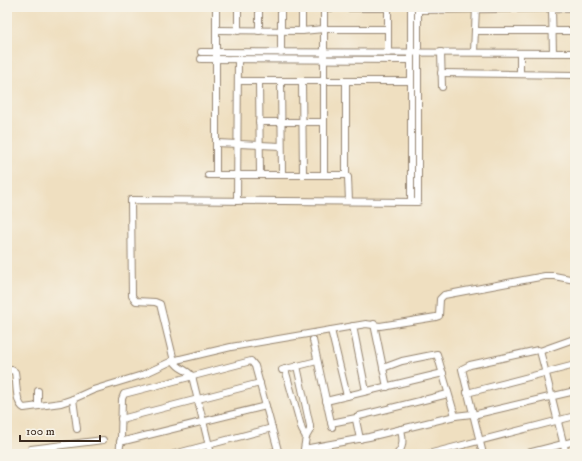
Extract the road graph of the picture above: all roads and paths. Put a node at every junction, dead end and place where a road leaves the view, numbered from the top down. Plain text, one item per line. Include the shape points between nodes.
1 (216, 7) edge
2 (238, 7) edge
3 (259, 7) edge
4 (281, 7) edge
5 (302, 7) edge
6 (411, 7) edge
7 (324, 8) edge
8 (388, 8) edge
9 (418, 8) edge
10 (441, 8) edge
11 (476, 8) edge
12 (510, 8) edge
13 (552, 8) junction
14 (575, 8) edge
15 (324, 29) junction
16 (388, 29) junction
17 (216, 30) junction
18 (238, 31) junction
19 (259, 31) junction
20 (282, 31) junction
21 (302, 31) junction
22 (475, 31) junction
23 (553, 31) junction
24 (575, 31) edge
25 (388, 52) junction
26 (411, 52) junction
27 (418, 52) junction
28 (441, 52) junction
29 (474, 52) junction
30 (281, 53) junction
31 (324, 53) junction
32 (520, 53) junction
33 (553, 53) junction
34 (575, 53) edge
35 (201, 56) dead end
36 (216, 56) junction
37 (238, 59) junction
38 (324, 60) junction
39 (411, 60) junction
40 (441, 73) junction
41 (520, 74) junction
42 (575, 75) edge
43 (238, 81) junction
44 (259, 81) junction
45 (281, 81) junction
46 (302, 81) junction
47 (324, 81) junction
48 (346, 81) junction
49 (411, 81) junction
50 (442, 87) dead end
51 (281, 121) junction
52 (302, 121) junction
53 (259, 122) junction
54 (324, 122) junction
55 (216, 142) junction
56 (238, 144) junction
57 (259, 145) junction
58 (281, 146) junction
59 (208, 175) dead end
60 (216, 175) junction
61 (238, 175) junction
62 (260, 175) junction
63 (282, 175) junction
64 (303, 175) junction
65 (324, 175) junction
66 (346, 175) junction
67 (238, 201) junction
68 (349, 201) junction
69 (411, 201) junction
70 (575, 280) edge
71 (374, 324) junction
72 (353, 326) junction
73 (331, 330) junction
74 (313, 340) dead end
75 (571, 340) dead end
76 (540, 351) junction
77 (316, 360) junction
78 (174, 361) junction
79 (575, 365) edge
80 (297, 366) junction
81 (383, 368) junction
82 (7, 371) edge
83 (443, 373) junction
84 (546, 374) junction
85 (192, 376) junction
86 (260, 383) junction
87 (387, 386) junction
88 (38, 391) dead end
89 (575, 391) edge
90 (366, 392) junction
91 (467, 393) junction
92 (448, 394) junction
93 (347, 396) junction
94 (552, 398) junction
95 (197, 399) junction
96 (73, 400) junction
97 (326, 401) junction
98 (38, 406) junction
99 (266, 406) junction
100 (472, 414) junction
101 (455, 416) junction
102 (575, 416) edge
103 (356, 418) junction
104 (121, 419) junction
105 (557, 420) junction
106 (202, 422) junction
107 (272, 428) junction
108 (78, 429) dead end
109 (401, 429) junction
110 (306, 437) junction
111 (360, 439) junction
112 (104, 440) dead end
113 (479, 440) junction
114 (575, 441) edge
115 (120, 442) junction
116 (564, 444) junction
117 (208, 445) junction
118 (305, 451) edge
119 (278, 452) edge
120 (31, 454) edge
121 (119, 454) edge
122 (174, 454) edge
123 (211, 454) edge
124 (266, 454) edge
125 (397, 454) edge
126 (428, 454) edge
127 (483, 454) edge
128 (524, 454) edge
129 (566, 454) edge

1 - 17 street
2 - 18 street
3 - 19 street
4 - 20 street
5 - 21 street
6 - 26 street
7 - 8 street
7 - 15 street
8 - 16 street
9 - 10 street
9 - 27 street
10 - 11 street
11 - 12 street
11 - 22 street
12 - 13 street
13 - 14 street
13 - 23 street
15 - 16 street
15 - 21 street
15 - 31 street
16 - 25 street
17 - 18 street
17 - 36 street
18 - 19 street
19 - 20 street
20 - 21 street
20 - 30 street
22 - 23 street
22 - 29 street
23 - 24 street
23 - 33 street
25 - 26 street
25 - 31 street
26 - 27 street
26 - 39 street
27 - 28 street
27 - 69 street via 418,202
28 - 29 street
28 - 40 street
29 - 32 street
30 - 31 street
30 - 36 street
31 - 38 street
32 - 33 street
32 - 41 street
33 - 34 street
35 - 36 street
36 - 37 street
36 - 55 street
37 - 38 street
37 - 43 street
38 - 39 street
38 - 47 street
39 - 49 street
40 - 41 street
40 - 50 street
41 - 42 street
43 - 44 street
43 - 56 street
44 - 45 street
44 - 53 street
45 - 46 street
45 - 51 street
46 - 47 street
46 - 52 street
47 - 48 street
47 - 54 street
48 - 49 street
48 - 66 street
49 - 69 street
51 - 52 street
51 - 53 street
51 - 58 street
52 - 54 street
52 - 64 street
53 - 57 street
54 - 65 street
55 - 56 street
55 - 60 street
56 - 57 street
56 - 61 street
57 - 58 street
57 - 62 street
58 - 63 street
59 - 60 street
60 - 61 street
61 - 62 street
61 - 67 street
62 - 63 street
63 - 64 street
64 - 65 street
65 - 66 street
66 - 68 street
67 - 68 street
67 - 78 street via 131,200 132,296 136,301 160,304
68 - 69 street
70 - 71 street via 545,276 444,296 440,298 439,316 380,326
71 - 72 street
71 - 81 street
72 - 73 street
72 - 90 street
73 - 78 street via 236,346
73 - 93 street
74 - 77 street
75 - 76 street
76 - 84 street
76 - 91 street via 512,355 463,368 461,370
77 - 80 street
77 - 97 street
78 - 85 street via 178,367
78 - 96 street via 142,375 93,390
79 - 84 street
80 - 110 street via 310,426
80 - 110 street via 283,370
81 - 83 street via 435,354 439,356
81 - 87 street
82 - 98 street via 13,370 15,374 18,402 21,407
83 - 87 street
83 - 92 street
84 - 91 street
84 - 94 street
85 - 86 street via 251,361 254,363
85 - 95 street
85 - 104 street via 124,394
86 - 95 street
86 - 99 street
87 - 90 street
88 - 98 street
89 - 94 street
90 - 93 street
91 - 100 street
92 - 101 street
92 - 103 street
93 - 97 street
94 - 100 street
94 - 105 street
95 - 104 street
95 - 106 street
96 - 98 street
96 - 108 street
97 - 103 street via 332,425
99 - 106 street
99 - 107 street
100 - 101 street
100 - 113 street
101 - 109 street
102 - 105 street
103 - 111 street
104 - 115 street
105 - 113 street
105 - 116 street
106 - 115 street
106 - 117 street
107 - 117 street
107 - 119 street
109 - 111 street
109 - 125 street via 403,443
110 - 118 street
111 - 118 street
112 - 120 street via 31,449
113 - 126 street
113 - 127 street
114 - 116 street
115 - 121 street
116 - 128 street
116 - 129 street
117 - 122 street
117 - 123 street
119 - 124 street

